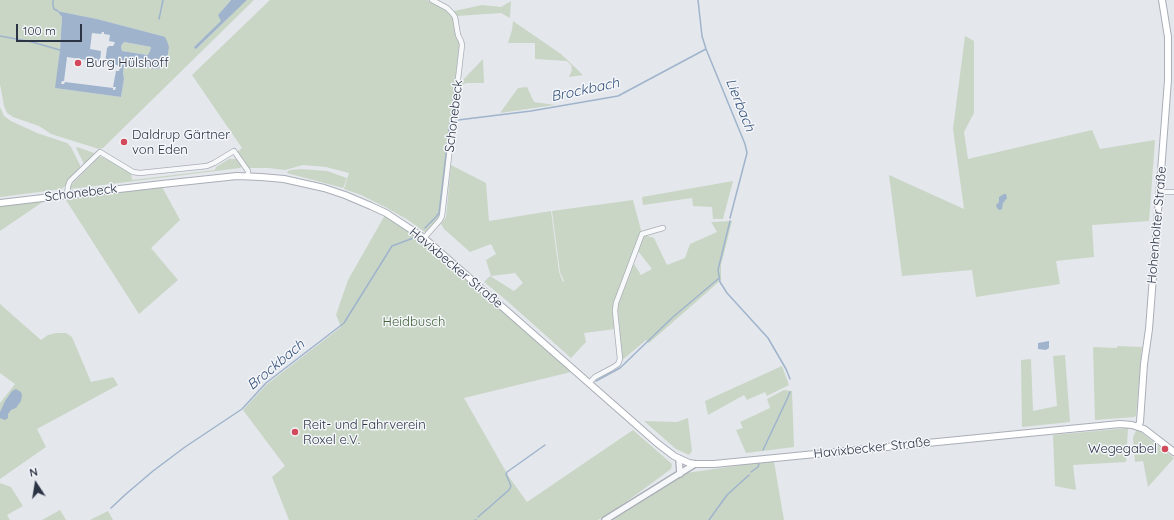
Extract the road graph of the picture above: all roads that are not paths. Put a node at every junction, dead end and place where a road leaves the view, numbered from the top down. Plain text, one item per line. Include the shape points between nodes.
1 (432, 0) edge
2 (1162, 0) edge
3 (248, 176) junction
4 (162, 184) joint
5 (1160, 192) junction
6 (1174, 192) edge
7 (67, 195) junction
8 (0, 203) edge
9 (663, 228) dead end
10 (424, 238) junction
11 (589, 383) junction
12 (1138, 426) junction
13 (1174, 452) edge
14 (679, 459) junction
15 (696, 464) junction
16 (680, 474) junction
17 (605, 520) edge

1 - 10 street, Schonebeck via 452,12 462,45 442,216
2 - 5 main road, Hohenholter Straße via 1169,63
3 - 4 main road, Havixbecker Straße
3 - 7 street via 248,171 234,151 207,166 140,173 133,172 100,152 70,182
3 - 10 main road, Havixbecker Straße via 284,179 345,195 386,214
4 - 7 main road, Schonebeck
5 - 6 street
5 - 12 main road, Hohenholter Straße
7 - 8 main road, Schonebeck
9 - 11 street via 642,234 616,303 620,359 618,364
10 - 11 main road, Havixbecker Straße
11 - 14 main road, Havixbecker Straße
12 - 13 main road
12 - 15 main road, Havixbecker Straße via 1112,425
14 - 15 main road, Havixbecker Straße
14 - 16 street
15 - 16 street
16 - 17 street

